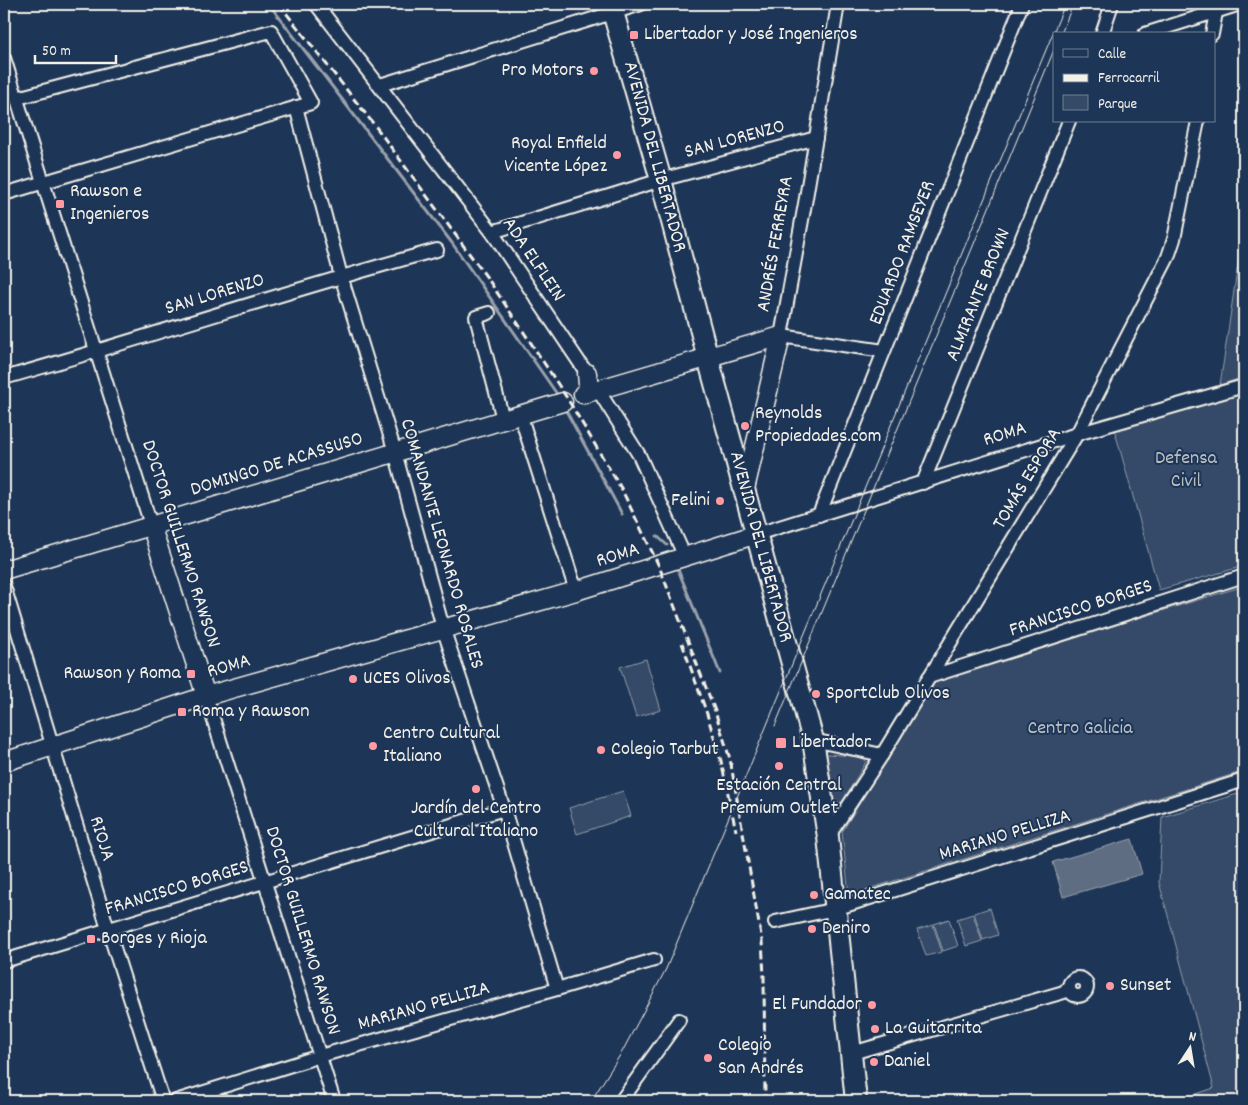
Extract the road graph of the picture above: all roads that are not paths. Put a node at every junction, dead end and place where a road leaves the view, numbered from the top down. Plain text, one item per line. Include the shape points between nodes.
1 (316, 4) edge
2 (641, 4) edge
3 (838, 4) edge
4 (1022, 4) edge
5 (1112, 4) edge
6 (1240, 4) edge
7 (614, 8) edge
8 (1216, 8) edge
9 (1103, 32) edge
10 (1150, 32) edge
11 (1212, 32) edge
12 (4, 58) edge
13 (380, 85) junction
14 (17, 98) junction
15 (296, 107) junction
16 (1068, 122) edge
17 (1198, 122) edge
18 (816, 138) junction
19 (661, 180) junction
20 (43, 182) junction
21 (4, 194) edge
22 (492, 232) junction
23 (437, 250) dead end
24 (341, 276) junction
25 (489, 313) dead end
26 (781, 336) junction
27 (95, 352) junction
28 (884, 352) junction
29 (708, 358) junction
30 (586, 373) joint
31 (4, 378) edge
32 (1244, 386) edge
33 (593, 395) junction
34 (563, 402) dead end
35 (520, 414) junction
36 (503, 419) junction
37 (1078, 434) junction
38 (394, 452) junction
39 (923, 482) junction
40 (744, 489) junction
41 (819, 515) junction
42 (151, 525) junction
43 (757, 534) junction
44 (685, 557) junction
45 (4, 570) edge
46 (1244, 576) edge
47 (4, 586) edge
48 (576, 591) junction
49 (443, 628) junction
50 (929, 677) junction
51 (206, 696) junction
52 (813, 740) junction
53 (54, 747) junction
54 (882, 755) junction
55 (4, 762) edge
56 (1244, 780) edge
57 (504, 808) junction
58 (828, 837) junction
59 (265, 882) junction
60 (835, 909) junction
61 (775, 922) dead end
62 (108, 929) junction
63 (654, 960) dead end
64 (4, 961) edge
65 (557, 989) junction
66 (1069, 991) dead end
67 (679, 1020) dead end
68 (852, 1053) junction
69 (320, 1056) junction
70 (163, 1101) edge
71 (176, 1101) edge
72 (334, 1101) edge
73 (622, 1101) edge
74 (856, 1101) edge

1 - 13 street, ADA ELFLEIN
2 - 7 street
3 - 18 street, ANDRÉS FERREYRA
4 - 28 street, EDUARDO RAMSEYER
5 - 9 street
6 - 8 street
7 - 13 street
7 - 19 main road, AVENIDA DEL LIBERTADOR
8 - 10 street
8 - 11 street
12 - 14 street, DOCTOR GUILLERMO RAWSON
13 - 22 street, ADA ELFLEIN
14 - 15 street via 271,31 311,103
14 - 20 street, DOCTOR GUILLERMO RAWSON
15 - 20 street
15 - 24 street, COMANDANTE LEONARDO ROSALES
16 - 39 street, ALMIRANTE BROWN
17 - 37 street, TOMÁS ESPORA via 1168,257
18 - 19 street, SAN LORENZO
18 - 26 street, ANDRÉS FERREYRA
19 - 22 street, SAN LORENZO
19 - 29 main road, AVENIDA DEL LIBERTADOR
20 - 21 street
20 - 27 street, DOCTOR GUILLERMO RAWSON
22 - 30 street, ADA ELFLEIN
23 - 24 street, SAN LORENZO
24 - 27 street, SAN LORENZO
24 - 38 street, COMANDANTE LEONARDO ROSALES
25 - 36 street via 476,317
26 - 28 street
26 - 29 street
26 - 40 street, ANDRÉS FERREYRA
27 - 31 street, SAN LORENZO
27 - 42 street, DOCTOR GUILLERMO RAWSON
28 - 41 street, EDUARDO RAMSEYER
29 - 33 street
29 - 40 main road, AVENIDA DEL LIBERTADOR
30 - 33 street
32 - 37 street, ROMA
33 - 44 street via 639,456
34 - 35 street, DOMINGO DE ACASSUSO
35 - 36 street, DOMINGO DE ACASSUSO
35 - 48 street
36 - 38 street, DOMINGO DE ACASSUSO
37 - 39 street, ROMA
37 - 50 street, TOMÁS ESPORA
38 - 42 street, DOMINGO DE ACASSUSO
38 - 49 street, COMANDANTE LEONARDO ROSALES
39 - 41 street, ROMA
40 - 43 main road, AVENIDA DEL LIBERTADOR
41 - 43 street, ROMA
42 - 45 street, DOMINGO DE ACASSUSO
42 - 51 street, DOCTOR GUILLERMO RAWSON
43 - 44 street, ROMA
43 - 52 main road, AVENIDA DEL LIBERTADOR
44 - 48 street, ROMA
46 - 50 street, FRANCISCO BORGES
47 - 53 street, RIOJA
48 - 49 street, ROMA
49 - 51 street, ROMA
49 - 57 street, COMANDANTE LEONARDO ROSALES
50 - 54 street, TOMÁS ESPORA
51 - 53 street, ROMA
51 - 59 street, DOCTOR GUILLERMO RAWSON
52 - 54 street
52 - 58 main road, AVENIDA DEL LIBERTADOR
53 - 55 street, ROMA
53 - 62 street, RIOJA
54 - 58 street, TOMÁS ESPORA
56 - 60 street, MARIANO PELLIZA
57 - 59 street, FRANCISCO BORGES
57 - 65 street, COMANDANTE LEONARDO ROSALES
58 - 60 main road, AVENIDA DEL LIBERTADOR
59 - 62 street, FRANCISCO BORGES
59 - 69 street, DOCTOR GUILLERMO RAWSON
60 - 61 street, MARIANO PELLIZA
60 - 68 main road, AVENIDA DEL LIBERTADOR
62 - 64 street, FRANCISCO BORGES
62 - 70 street, RIOJA
63 - 65 street, MARIANO PELLIZA
65 - 69 street, MARIANO PELLIZA
66 - 68 street
67 - 73 street
68 - 74 main road, AVENIDA DEL LIBERTADOR
69 - 71 street, MARIANO PELLIZA
69 - 72 street, DOCTOR GUILLERMO RAWSON

